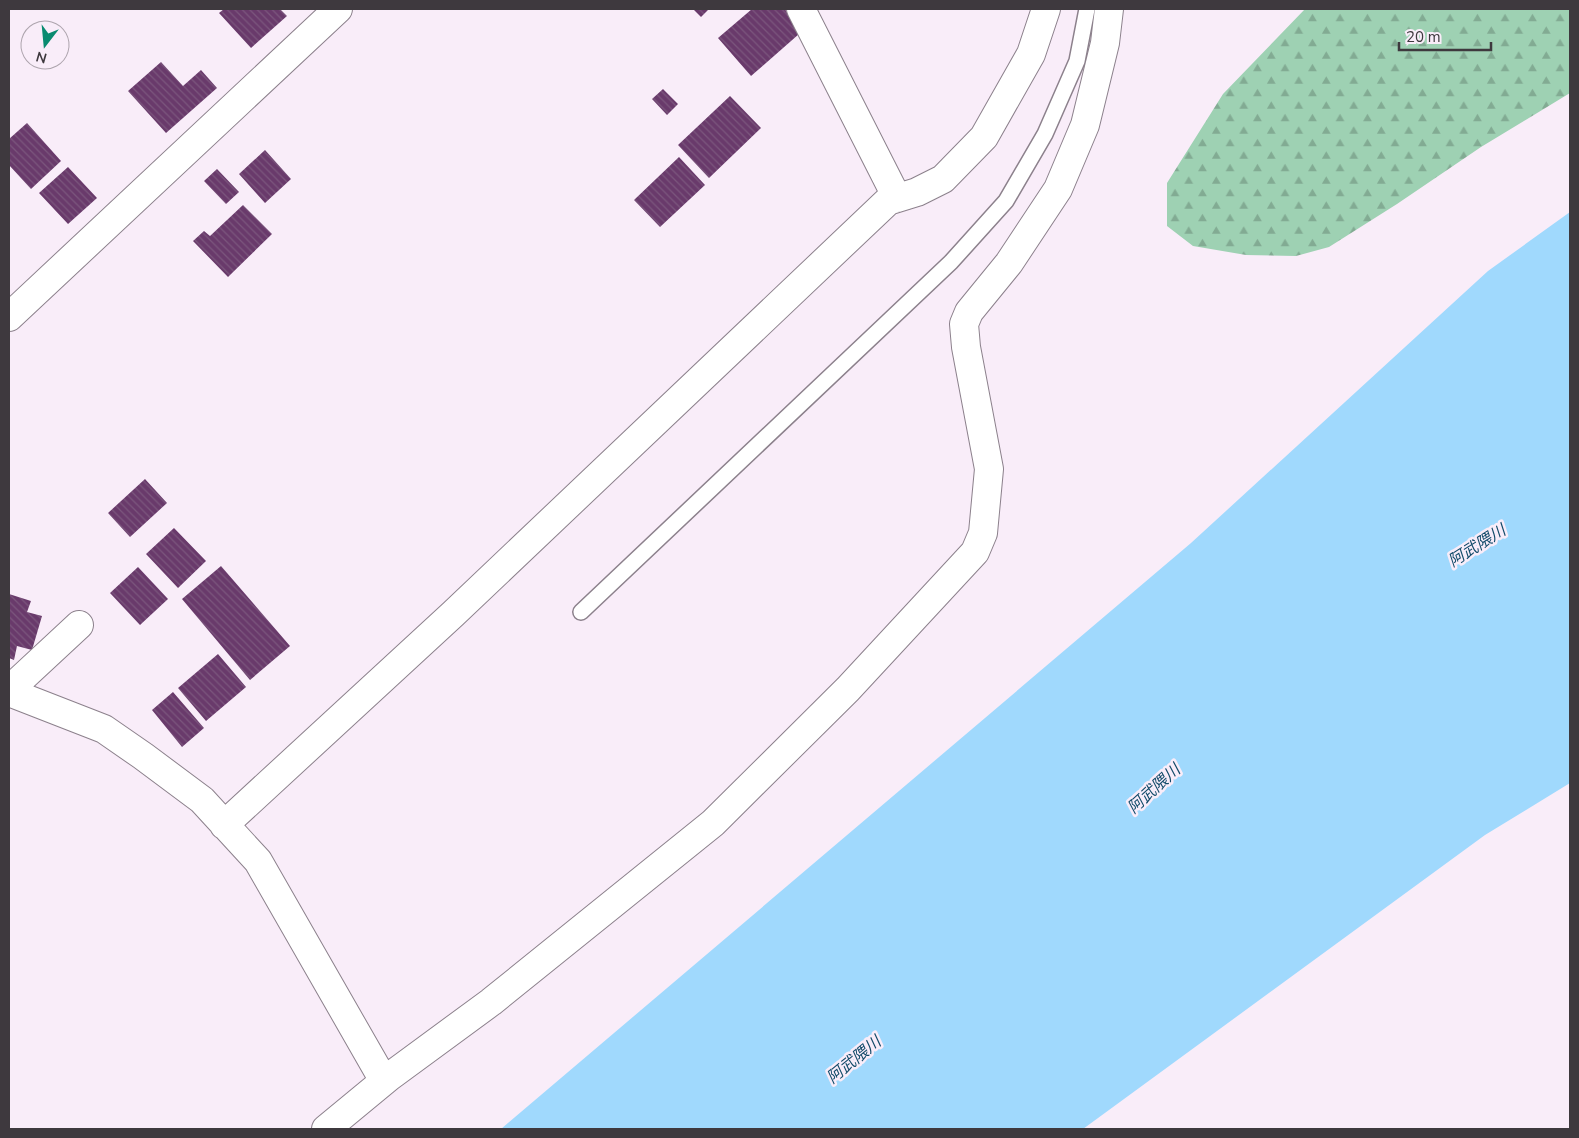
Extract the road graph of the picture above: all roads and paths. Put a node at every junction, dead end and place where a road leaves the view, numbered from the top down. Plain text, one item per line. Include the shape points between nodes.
1 (338, 9) edge
2 (801, 9) edge
3 (1046, 9) edge
4 (1087, 9) edge
5 (1109, 9) edge
6 (897, 198) junction
7 (9, 317) edge
8 (581, 612) dead end
9 (79, 625) dead end
10 (9, 691) edge
11 (224, 825) junction
12 (384, 1081) junction
13 (326, 1129) edge

1 - 7 street
2 - 6 street
3 - 6 street via 1031,54 984,137 943,179
4 - 8 lane via 1077,62 1044,134 1006,201 951,262
5 - 12 street via 1105,43 1085,125 1058,190 1009,264 969,312 964,324 989,469 983,533 975,552 848,689 713,823 491,1002
6 - 11 street via 888,201 453,614
9 - 10 street
10 - 11 street via 104,729 202,800
11 - 12 street via 258,861
12 - 13 street

